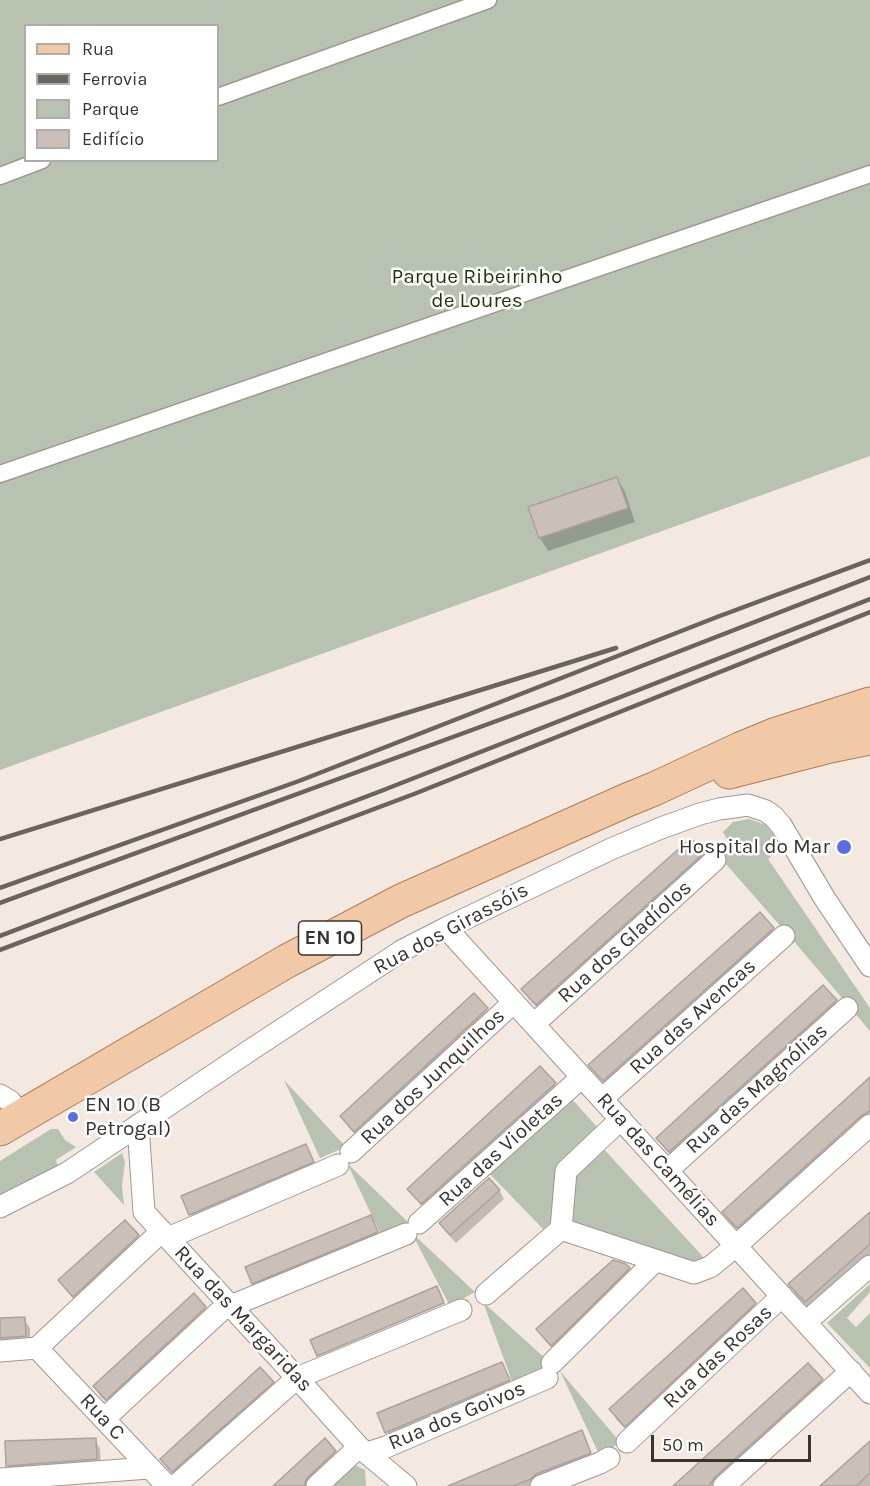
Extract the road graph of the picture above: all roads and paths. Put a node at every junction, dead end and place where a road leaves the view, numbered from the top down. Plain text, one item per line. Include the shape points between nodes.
1 (488, 0) edge
2 (219, 97) edge
3 (37, 162) edge
4 (870, 174) edge
5 (0, 176) edge
6 (0, 474) edge
7 (870, 704) edge
8 (870, 738) edge
9 (654, 789) junction
10 (715, 860) dead end
11 (446, 928) junction
12 (784, 936) dead end
13 (870, 966) edge
14 (514, 1002) junction
15 (847, 1008) dead end
16 (534, 1024) junction
17 (582, 1077) junction
18 (602, 1099) junction
19 (7, 1113) edge
20 (621, 1119) junction
21 (138, 1125) junction
22 (870, 1125) edge
23 (668, 1170) junction
24 (0, 1207) edge
25 (561, 1229) junction
26 (165, 1234) junction
27 (736, 1246) junction
28 (655, 1261) junction
29 (870, 1266) edge
30 (486, 1294) dead end
31 (782, 1296) junction
32 (230, 1305) junction
33 (461, 1310) dead end
34 (806, 1322) junction
35 (37, 1348) junction
36 (0, 1351) edge
37 (851, 1371) junction
38 (297, 1378) junction
39 (870, 1393) edge
40 (104, 1419) junction
41 (627, 1442) dead end
42 (363, 1450) junction
43 (609, 1458) dead end
44 (149, 1468) junction
45 (0, 1479) edge
46 (167, 1486) edge
47 (175, 1486) edge
48 (317, 1486) edge
49 (406, 1486) edge
50 (541, 1486) edge
51 (724, 1486) edge

1 - 2 street
3 - 5 street
4 - 6 street
7 - 9 main road, EN 10 via 774,735
8 - 9 main road, EN 10
9 - 19 main road, EN 10 via 401,901
10 - 16 street, Rua dos Gladíolos
11 - 13 street, Rua dos Girassóis via 661,828 700,814 748,805 766,811 780,825
11 - 14 street, Rua das Camélias
11 - 21 street, Rua dos Girassóis via 402,950
12 - 18 street, Rua das Avencas
14 - 16 street, Rua das Camélias
14 - 26 street, Rua dos Junquilhos via 344,1158
15 - 23 street, Rua das Magnólias
16 - 17 street, Rua das Camélias
17 - 18 street, Rua das Camélias
17 - 32 street, Rua das Violetas via 413,1229
18 - 20 street, Rua das Camélias
20 - 23 street, Rua das Camélias
20 - 25 street via 566,1171
21 - 24 street, Rua dos Girassóis via 67,1173
21 - 26 street, Rua das Margaridas via 144,1212
22 - 27 street
23 - 27 street, Rua das Camélias
25 - 28 street
25 - 30 street
26 - 32 street, Rua das Margaridas
26 - 35 street, Rua dos Junquilhos
27 - 28 street via 710,1267 694,1273
27 - 31 street, Rua das Camélias
28 - 42 street, Rua dos Goivos via 550,1371 386,1447
29 - 34 street
31 - 34 street, Rua das Camélias
31 - 41 street, Rua das Rosas
32 - 38 street, Rua das Margaridas
32 - 40 street
33 - 38 street
34 - 37 street, Rua das Camélias
35 - 36 street
35 - 40 street, Rua C
37 - 39 street, Rua das Camélias
37 - 51 street
38 - 42 street, Rua das Margaridas
38 - 47 street
40 - 44 street, Rua C
42 - 48 street
42 - 49 street, Rua das Margaridas
43 - 50 street
44 - 45 street
44 - 46 street, Rua C

